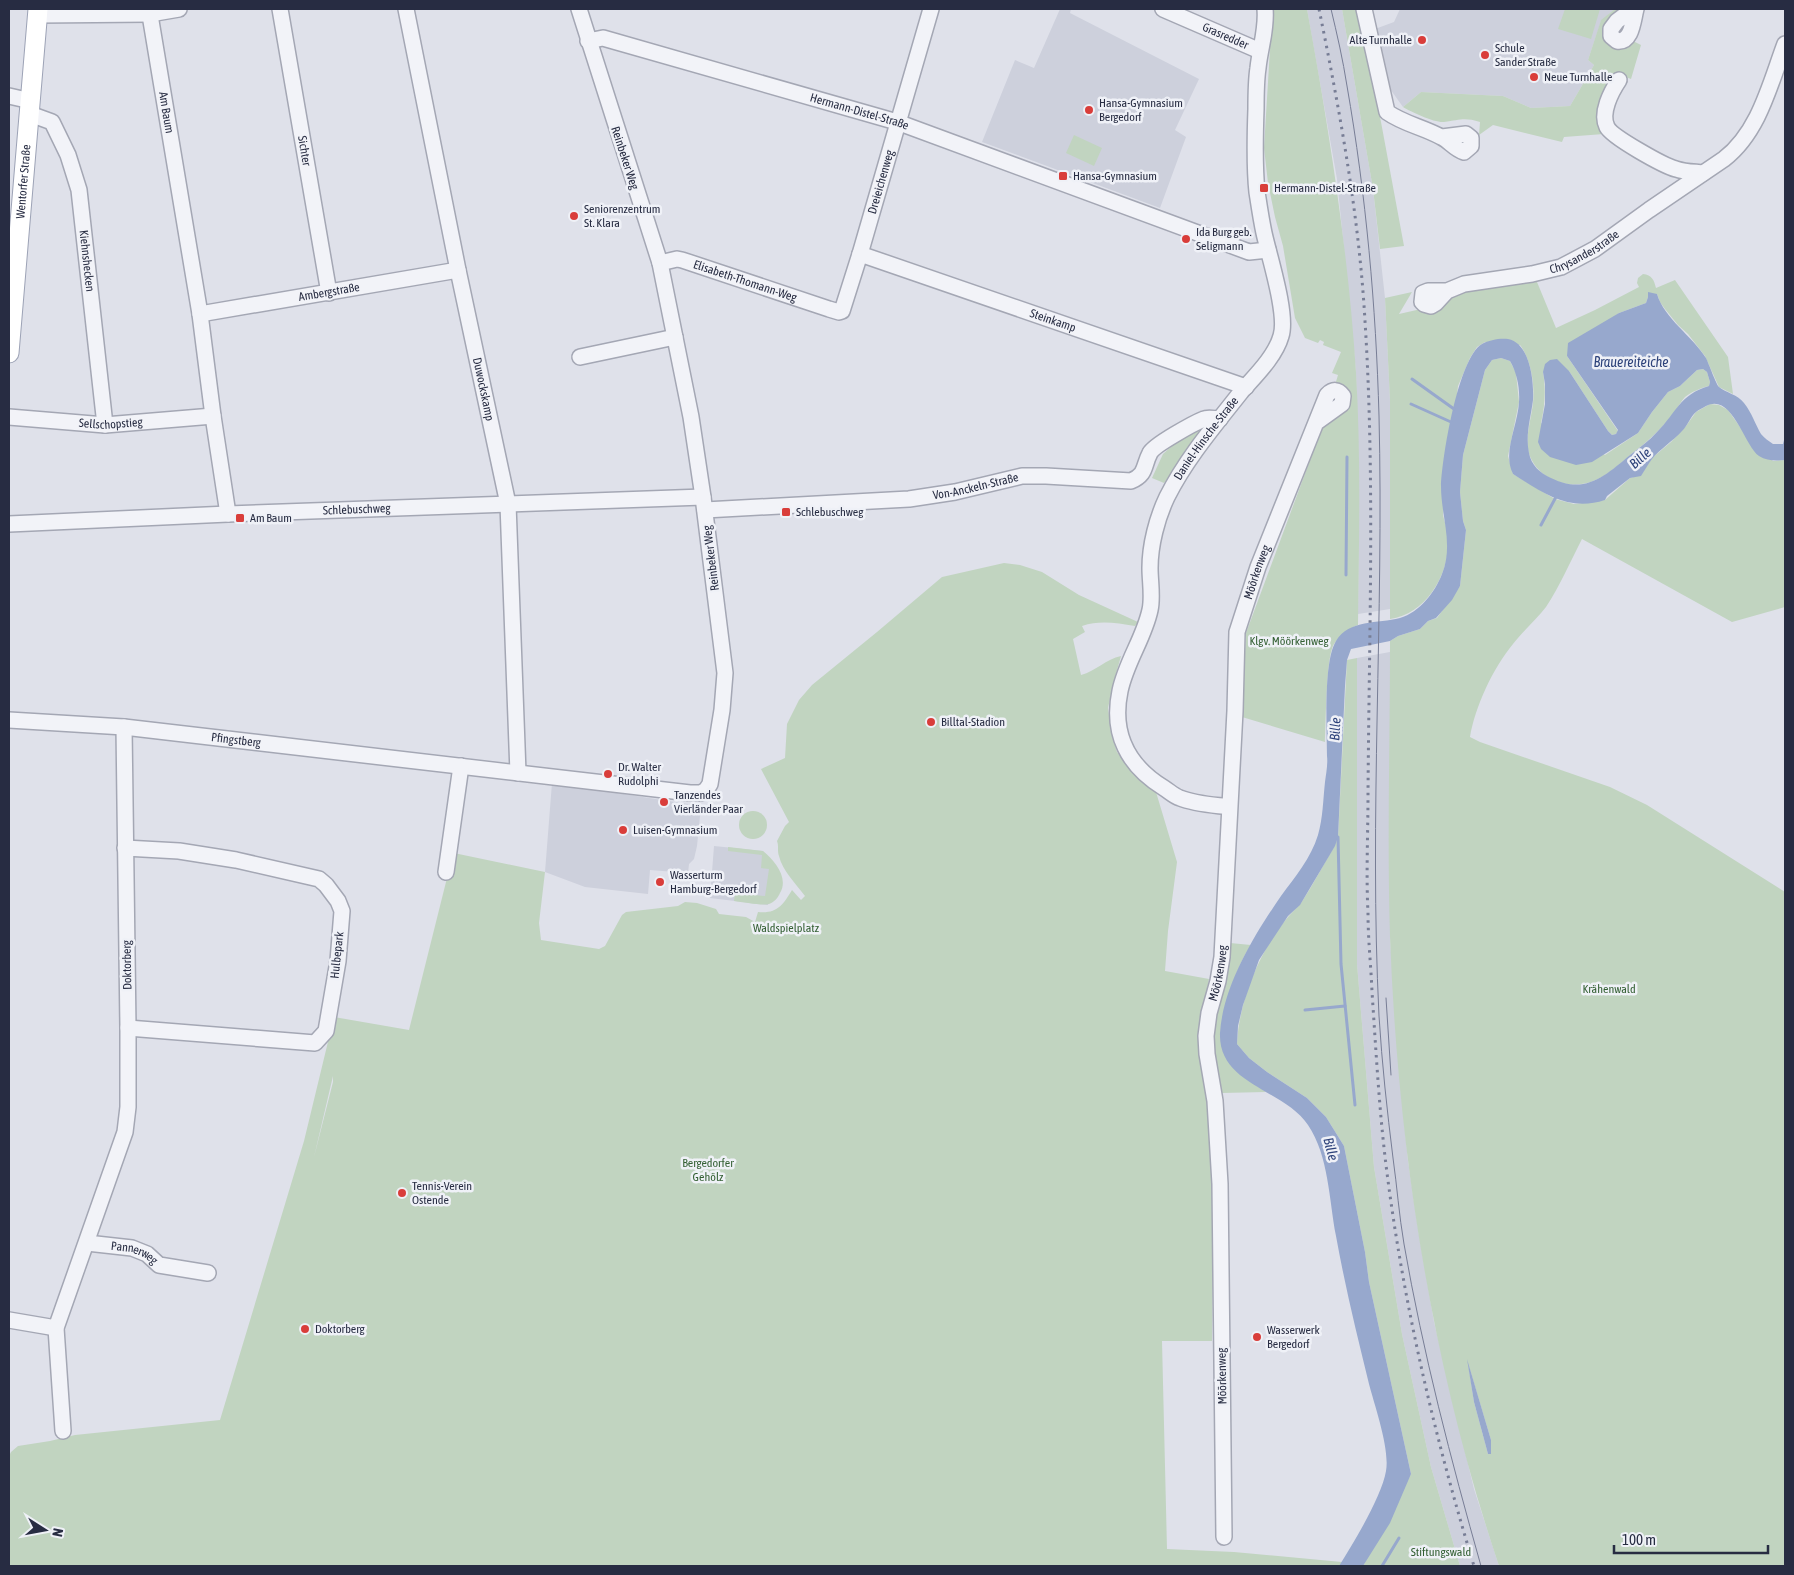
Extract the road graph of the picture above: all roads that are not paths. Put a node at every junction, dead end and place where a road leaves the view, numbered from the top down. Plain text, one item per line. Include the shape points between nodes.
1 (179, 9) edge
2 (280, 9) edge
3 (406, 9) edge
4 (579, 9) edge
5 (931, 9) edge
6 (1163, 9) edge
7 (1264, 9) edge
8 (1364, 9) edge
9 (150, 11) edge
10 (38, 12) edge
11 (588, 42) junction
12 (1785, 44) edge
13 (1260, 52) junction
14 (1619, 80) dead end
15 (9, 96) edge
16 (31, 108) junction
17 (897, 122) junction
18 (1442, 137) dead end
19 (1704, 173) junction
20 (1268, 250) junction
21 (860, 254) junction
22 (660, 263) junction
23 (458, 270) junction
24 (12, 275) edge
25 (1447, 291) dead end
26 (329, 293) junction
27 (828, 309) joint
28 (200, 314) junction
29 (675, 337) junction
30 (9, 353) edge
31 (580, 357) dead end
32 (1246, 387) junction
33 (1336, 390) dead end
34 (213, 416) junction
35 (9, 417) edge
36 (1220, 419) junction
37 (105, 425) junction
38 (704, 503) junction
39 (508, 504) junction
40 (228, 514) junction
41 (9, 524) edge
42 (9, 720) edge
43 (124, 727) junction
44 (461, 766) junction
45 (518, 773) junction
46 (711, 780) joint
47 (1230, 807) junction
48 (125, 848) junction
49 (446, 872) dead end
50 (128, 1028) junction
51 (87, 1244) junction
52 (208, 1273) dead end
53 (9, 1320) edge
54 (56, 1328) junction
55 (63, 1431) dead end
56 (1224, 1538) dead end

1 - 9 street
2 - 26 street, Sichter
3 - 23 street, Duwockskamp
4 - 11 street, Reinbeker Weg
5 - 17 street, Dreieichenweg
6 - 13 street, Grasredder
7 - 13 street, Daniel-Hinsche-Straße via 1265,26
8 - 18 street via 1387,112 1398,120
9 - 10 street
9 - 28 street, Am Baum
10 - 16 main road, Wentorfer Straße
11 - 17 street, Hermann-Distel-Straße via 603,38
11 - 22 street, Reinbeker Weg
12 - 19 street, Chrysanderstraße via 1748,135 1733,153
13 - 20 street, Daniel-Hinsche-Straße via 1254,152
14 - 19 street via 1612,90 1605,119 1610,132 1676,169
15 - 16 street, Kiehnshecken
16 - 24 main road, Wentorfer Straße
16 - 37 street, Kiehnshecken via 52,122 68,155 79,190
17 - 20 street, Hermann-Distel-Straße via 1249,252
17 - 21 street, Dreieichenweg
19 - 25 street, Chrysanderstraße via 1595,249 1561,267 1464,284
20 - 32 street, Daniel-Hinsche-Straße via 1278,287 1282,334 1273,352
21 - 27 street, Dreieichenweg via 843,309 839,312
21 - 32 street, Steinkamp
22 - 27 street, Elisabeth-Thomann-Weg via 682,260
22 - 29 street, Reinbeker Weg
23 - 26 street, Ambergstraße
23 - 39 street, Duwockskamp
24 - 30 main road, Wentorfer Straße
26 - 28 street, Ambergstraße
28 - 34 street, Am Baum
29 - 31 street
29 - 38 street, Reinbeker Weg via 692,418
32 - 36 street, Daniel-Hinsche-Straße
33 - 47 street, Möörkenweg via 1327,395 1258,567 1237,632
34 - 37 street, Sellschopstieg
34 - 40 street, Am Baum
35 - 37 street, Sellschopstieg
36 - 38 street, Von-Anckeln-Straße via 1206,418 1157,445 1150,452 1139,477 1131,481 1022,476 955,492 909,498
36 - 47 street, Daniel-Hinsche-Straße via 1167,498 1155,528 1150,566 1151,606 1146,628 1120,690 1117,712 1121,736 1138,769 1180,798
38 - 39 street, Schlebuschweg
38 - 46 street, Reinbeker Weg via 725,673
39 - 40 street, Schlebuschweg
39 - 45 street, Duwockskamp
40 - 41 street, Schlebuschweg
42 - 43 street, Pfingstberg
43 - 44 street, Pfingstberg
43 - 48 street, Doktorberg
44 - 45 street, Pfingstberg
44 - 49 street
45 - 46 street, Pfingstberg via 698,794 704,792
47 - 56 street, Möörkenweg via 1222,957 1206,1036 1215,1101 1220,1184
48 - 50 street, Doktorberg
48 - 50 street, Hulbepark via 179,851 236,860 319,879 332,892 342,911 338,961 326,1031 315,1043
50 - 51 street, Doktorberg via 128,1107 124,1132
51 - 52 street, Pannerweg via 132,1248 147,1254 159,1265
51 - 54 street, Doktorberg
53 - 54 street
54 - 55 street, Doktorberg

